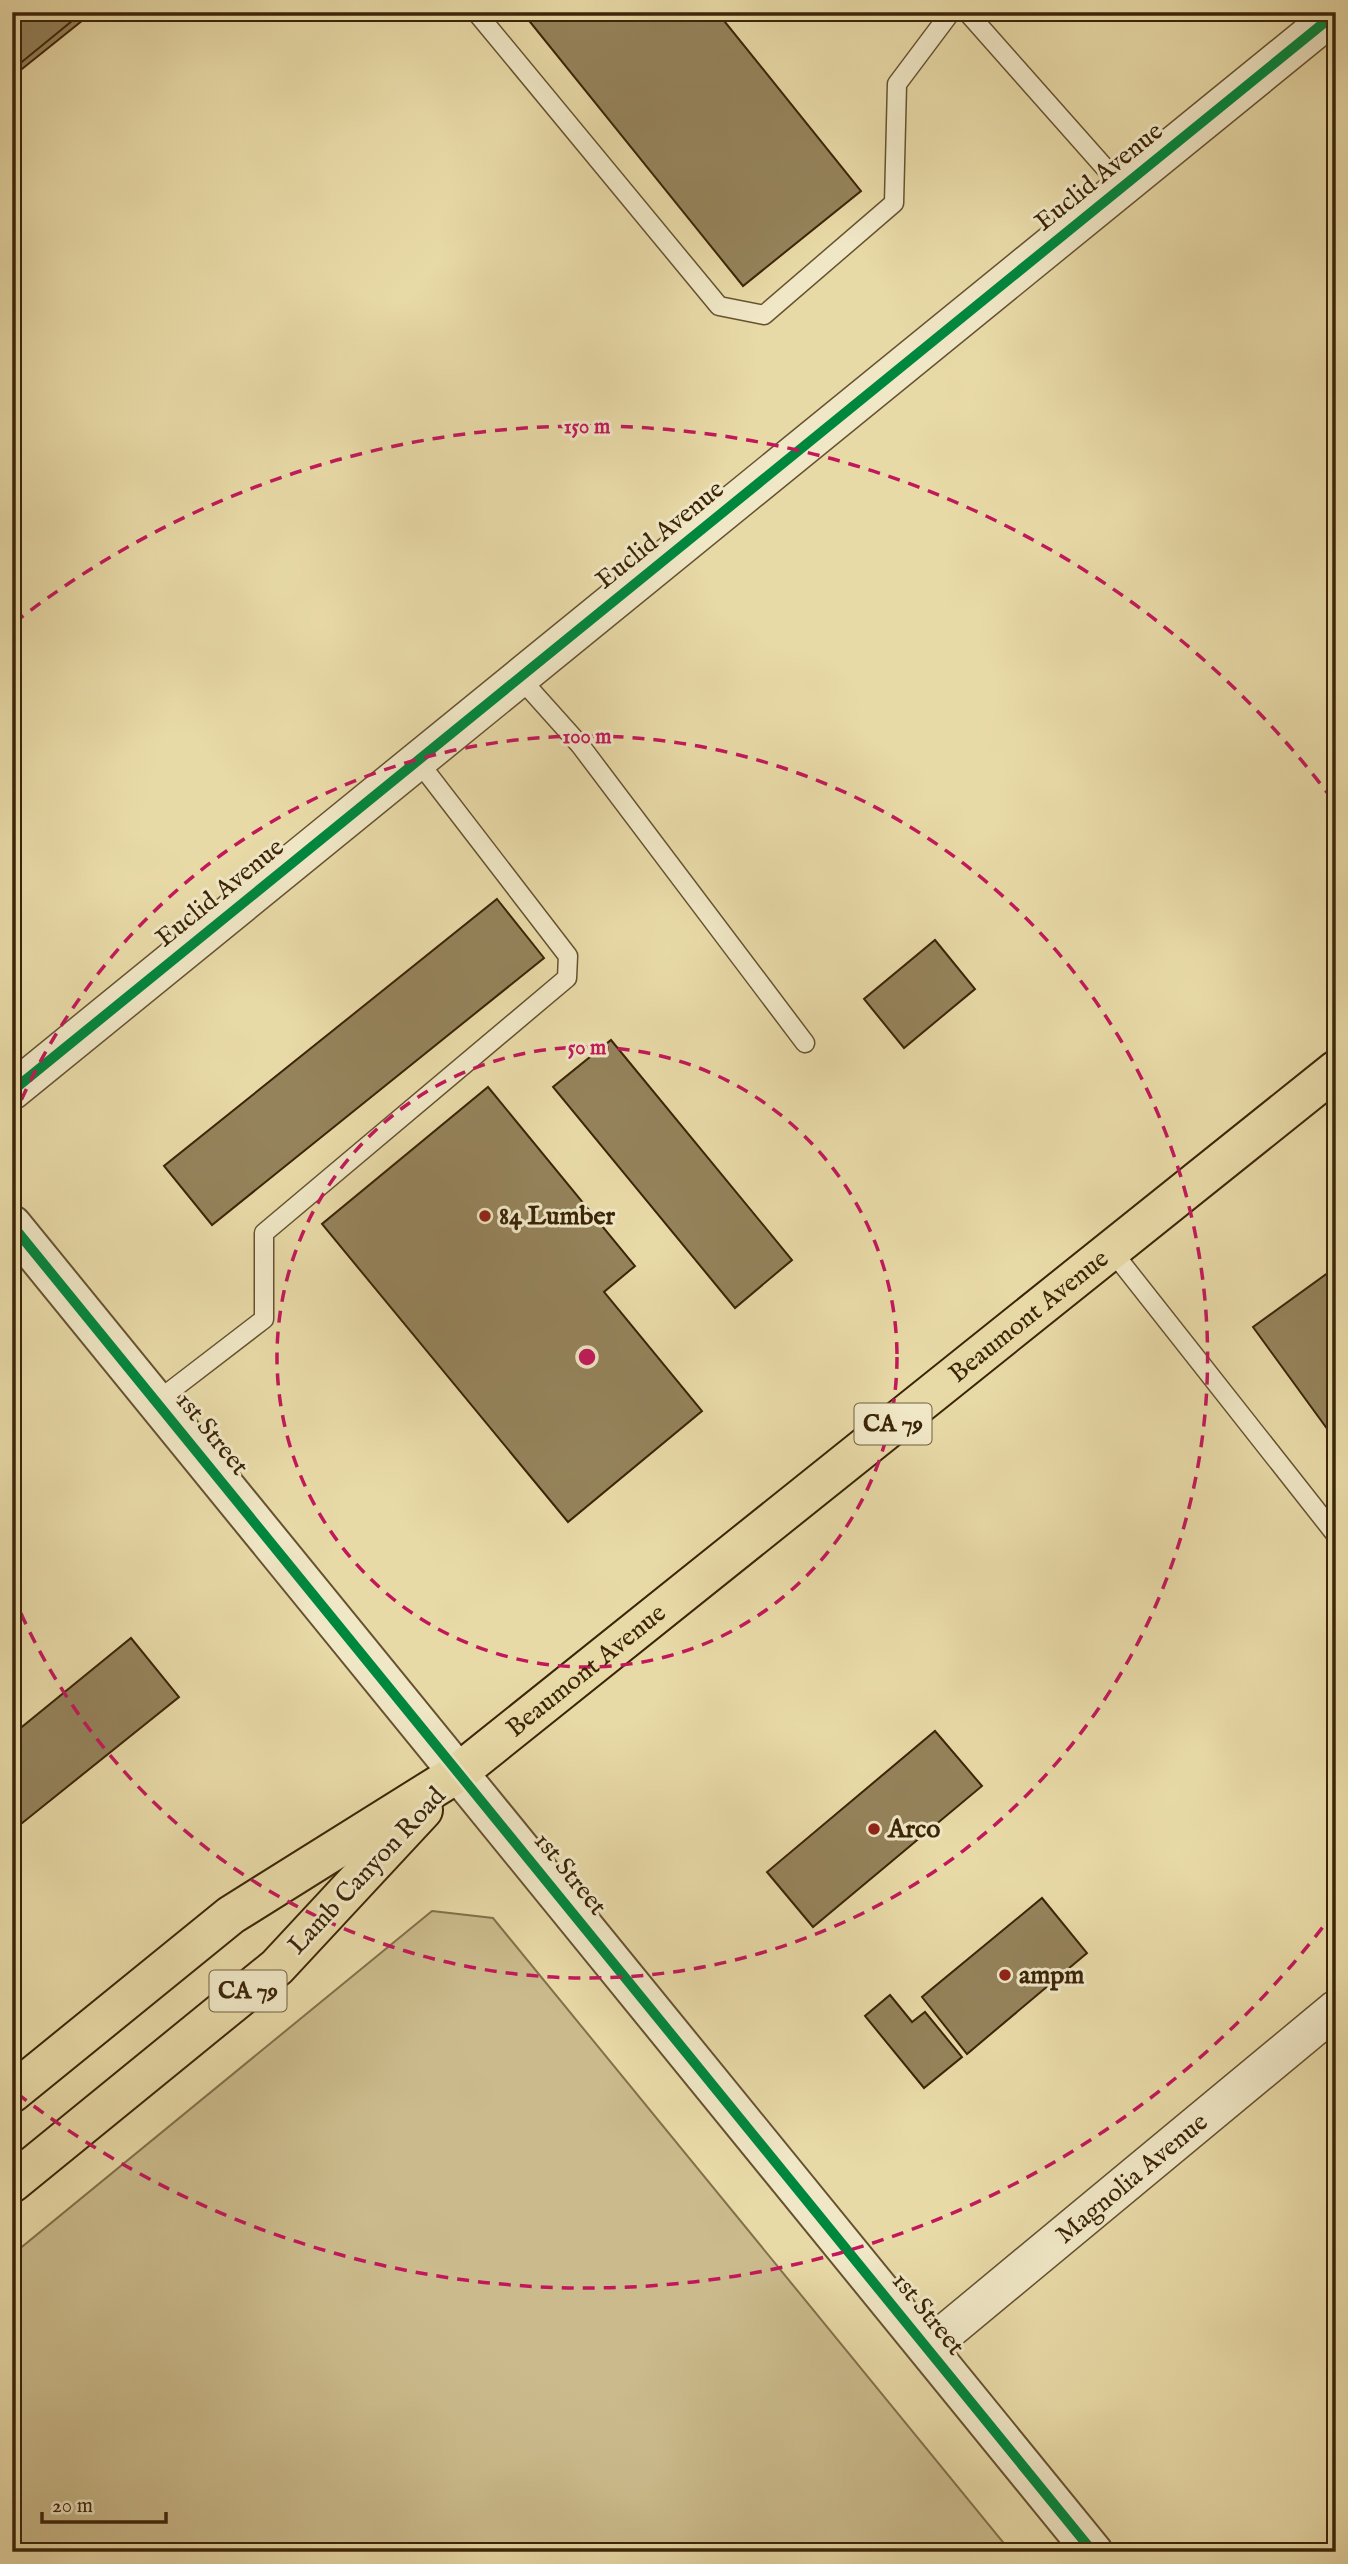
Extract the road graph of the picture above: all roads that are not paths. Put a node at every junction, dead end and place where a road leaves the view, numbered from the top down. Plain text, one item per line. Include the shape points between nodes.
1 (476, 12) edge
2 (951, 12) edge
3 (967, 12) edge
4 (1336, 13) edge
5 (1122, 187) junction
6 (520, 678) junction
7 (418, 761) junction
8 (805, 1043) dead end
9 (1336, 1070) edge
10 (12, 1091) edge
11 (12, 1225) edge
12 (1112, 1251) junction
13 (156, 1402) junction
14 (1336, 1535) edge
15 (458, 1773) junction
16 (1336, 2009) edge
17 (12, 2093) edge
18 (12, 2183) edge
19 (927, 2348) junction
20 (1093, 2552) edge

1 - 2 lane via 719,306 764,315 894,203 897,84
3 - 5 lane
4 - 5 street, Euclid Avenue
5 - 6 street, Euclid Avenue
6 - 7 street, Euclid Avenue
6 - 8 lane via 580,745
7 - 10 street, Euclid Avenue
7 - 13 lane via 568,956 566,978 264,1233 264,1319
9 - 12 highway, Beaumont Avenue / CA 79
11 - 13 street, 1st Street
12 - 14 lane
12 - 15 highway, Beaumont Avenue / CA 79
13 - 15 street, 1st Street
15 - 17 highway, Lamb Canyon Road / CA 79 via 231,1915
15 - 18 highway, Lamb Canyon Road / CA 79 via 277,1967
15 - 19 street, 1st Street
16 - 19 street, Magnolia Avenue
19 - 20 street, 1st Street

